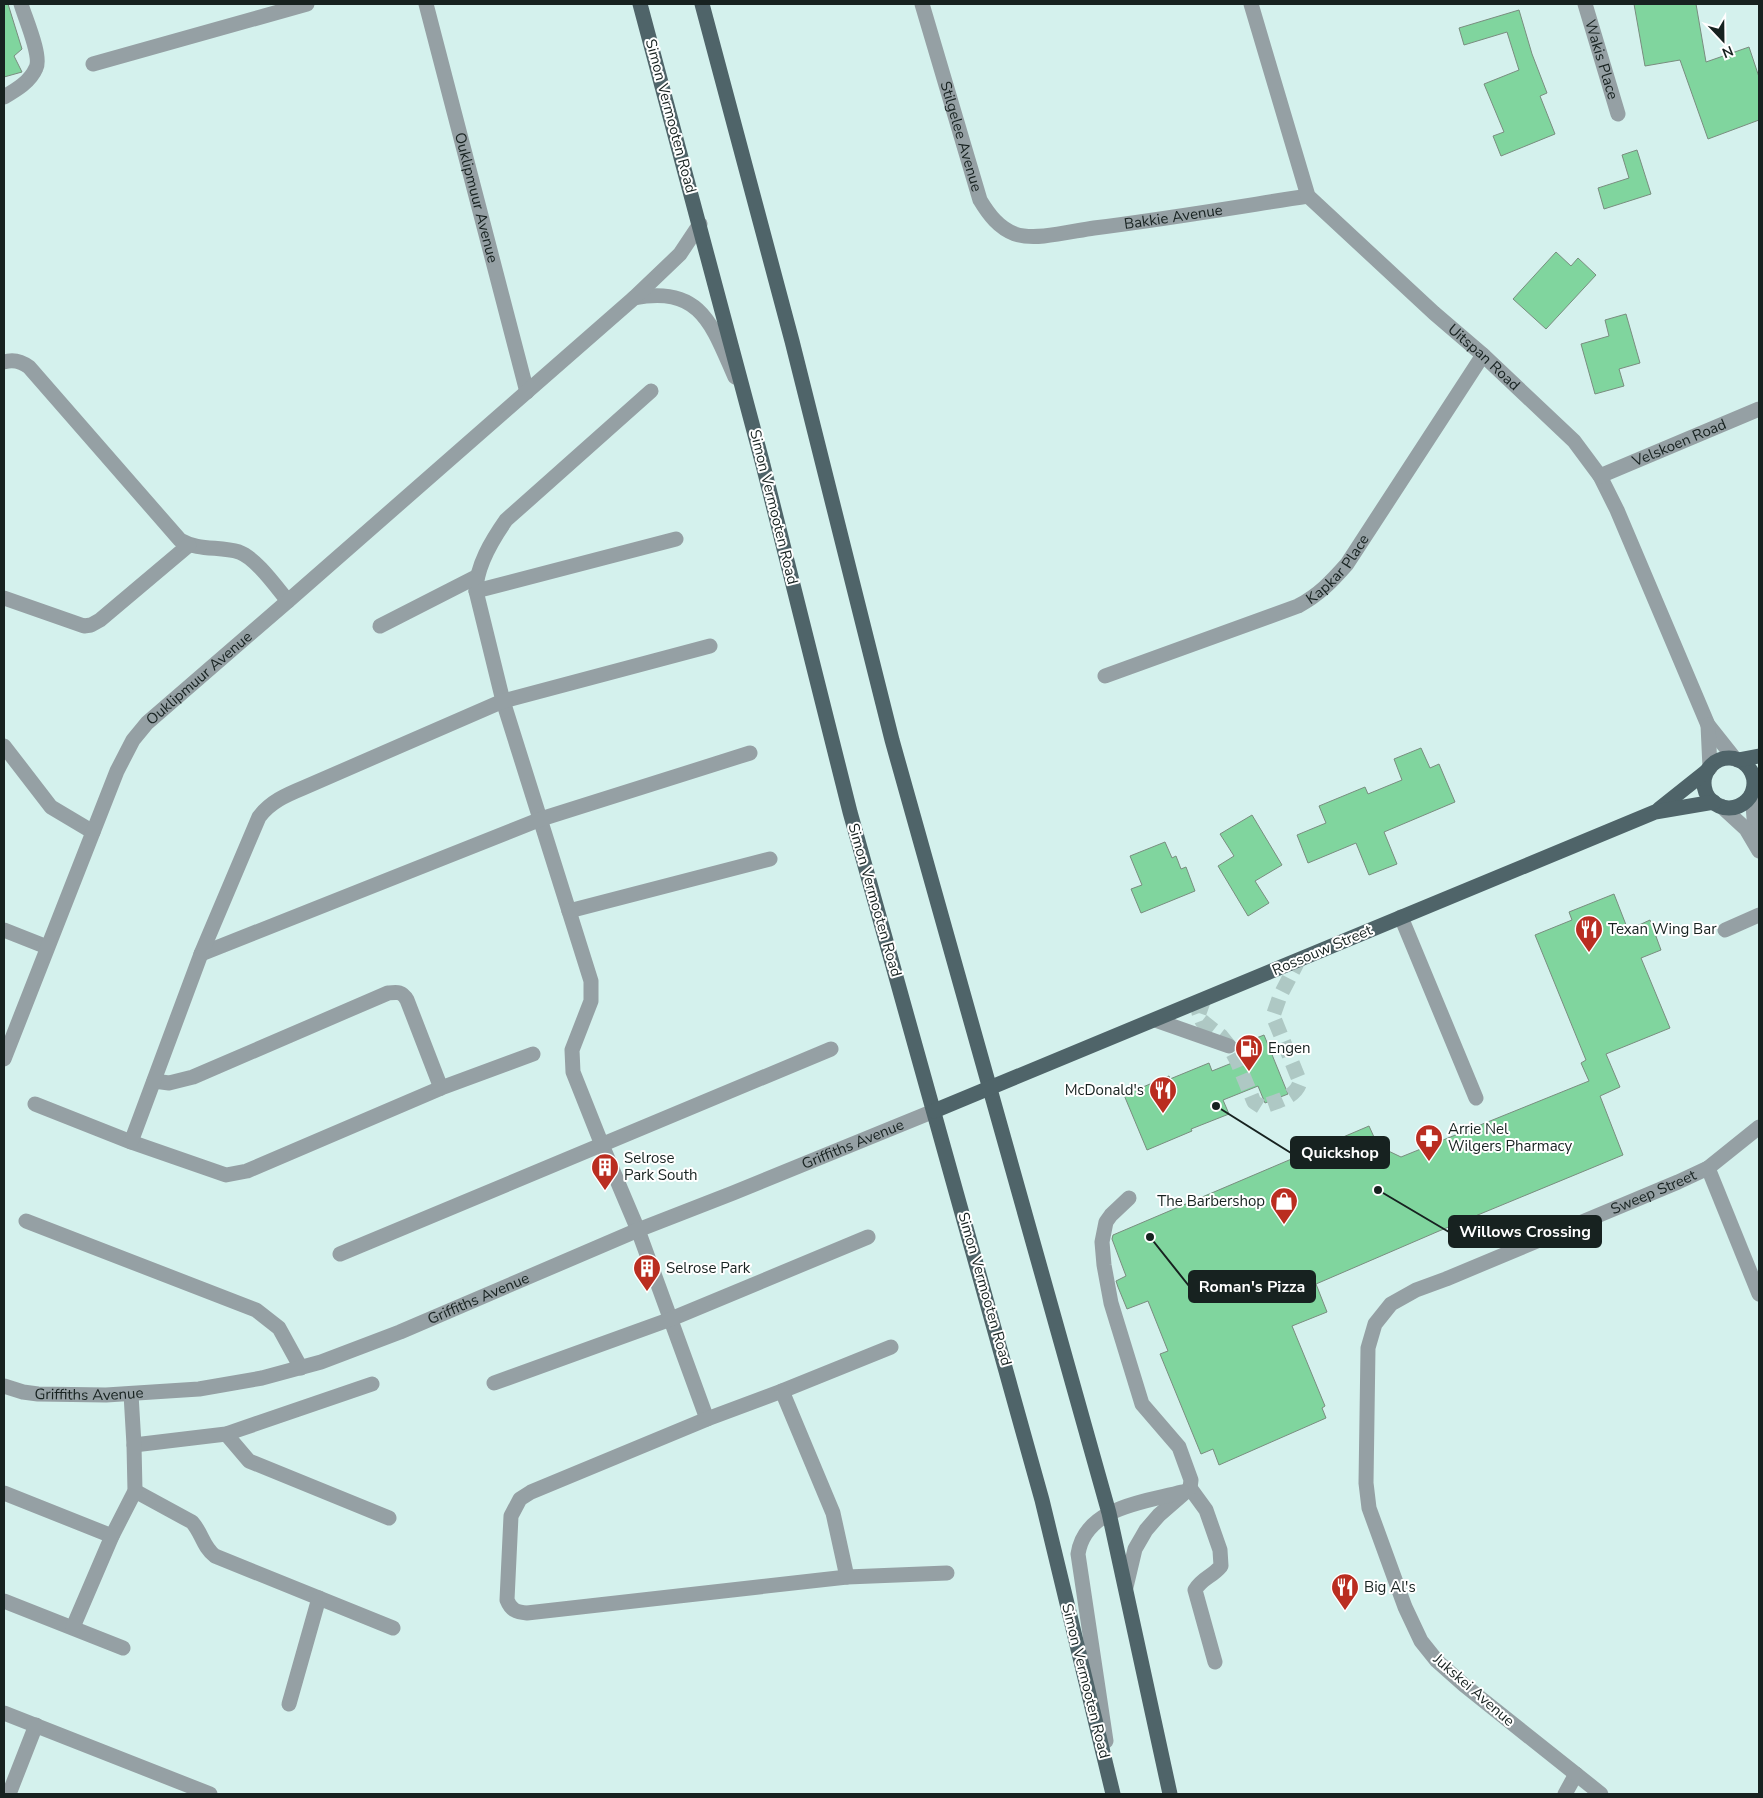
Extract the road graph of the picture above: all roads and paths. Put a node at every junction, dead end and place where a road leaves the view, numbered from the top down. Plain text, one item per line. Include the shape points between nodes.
1 (21, 4) edge
2 (307, 4) edge
3 (426, 4) edge
4 (640, 4) edge
5 (702, 4) edge
6 (922, 4) edge
7 (1251, 4) edge
8 (1585, 4) edge
9 (260, 10) edge
10 (93, 64) dead end
11 (4, 97) edge
12 (1618, 114) dead end
13 (1308, 196) junction
14 (700, 224) junction
15 (1037, 236) joint
16 (634, 298) junction
17 (1483, 355) junction
18 (4, 362) edge
19 (651, 391) dead end
20 (527, 392) junction
21 (747, 404) junction
22 (1759, 409) edge
23 (1600, 476) junction
24 (676, 539) dead end
25 (189, 546) junction
26 (476, 584) junction
27 (4, 598) edge
28 (288, 601) junction
29 (380, 626) dead end
30 (710, 646) dead end
31 (1105, 676) dead end
32 (503, 701) junction
33 (1708, 725) junction
34 (4, 746) edge
35 (750, 753) dead end
36 (1759, 756) edge
37 (1736, 759) junction
38 (1709, 769) junction
39 (1755, 787) edge
40 (1718, 804) junction
41 (1655, 812) junction
42 (540, 819) junction
43 (93, 832) junction
44 (1758, 848) edge
45 (770, 860) dead end
46 (569, 911) junction
47 (1759, 915) edge
48 (1400, 917) junction
49 (4, 930) edge
50 (1725, 930) dead end
51 (47, 947) junction
52 (201, 954) junction
53 (1155, 1020) junction
54 (1229, 1046) dead end
55 (831, 1049) dead end
56 (533, 1054) dead end
57 (4, 1059) edge
58 (154, 1081) junction
59 (441, 1088) junction
60 (990, 1089) junction
61 (1476, 1098) dead end
62 (35, 1104) dead end
63 (934, 1111) junction
64 (1759, 1126) edge
65 (131, 1142) junction
66 (602, 1145) junction
67 (1708, 1168) junction
68 (1129, 1198) dead end
69 (26, 1221) dead end
70 (638, 1230) junction
71 (868, 1237) dead end
72 (340, 1254) dead end
73 (1759, 1294) edge
74 (671, 1319) junction
75 (891, 1347) dead end
76 (1368, 1348) joint
77 (301, 1368) junction
78 (494, 1383) dead end
79 (372, 1384) dead end
80 (4, 1386) edge
81 (782, 1392) junction
82 (131, 1394) junction
83 (707, 1419) junction
84 (226, 1434) junction
85 (134, 1446) junction
86 (1188, 1489) junction
87 (135, 1491) junction
88 (4, 1494) edge
89 (1109, 1513) junction
90 (389, 1518) dead end
91 (112, 1536) junction
92 (947, 1573) dead end
93 (847, 1577) junction
94 (1126, 1588) junction
95 (319, 1598) junction
96 (4, 1601) edge
97 (73, 1627) junction
98 (393, 1628) dead end
99 (123, 1648) dead end
100 (1215, 1662) dead end
101 (289, 1704) dead end
102 (4, 1713) edge
103 (36, 1725) junction
104 (1576, 1774) junction
105 (1113, 1791) edge
106 (9, 1794) edge
107 (210, 1794) edge
108 (1170, 1794) edge
109 (1565, 1794) edge
110 (1601, 1794) edge

1 - 11 street via 38,56 37,67 31,77
2 - 9 street
3 - 20 street, Ouklipmuur Avenue
4 - 14 main road, Simon Vermooten Road
5 - 60 main road via 792,341 892,740
6 - 15 street, Stilgelee Avenue via 980,200 1000,225 1016,234
7 - 13 street
8 - 12 street, Wakis Place
9 - 10 street
13 - 15 street, Bakkie Avenue
13 - 17 street, Uitspan Road via 1434,314
14 - 16 street, Ouklipmuur Avenue via 680,254
14 - 21 main road, Simon Vermooten Road
16 - 20 street, Ouklipmuur Avenue
16 - 21 street via 664,295 691,304 713,328
17 - 23 street, Uitspan Road via 1574,441
17 - 31 street, Kapkar Place via 1347,564 1325,589 1298,606
18 - 25 street via 21,362 29,367 180,540
19 - 26 street via 506,520 492,540
20 - 28 street, Ouklipmuur Avenue
21 - 63 main road, Simon Vermooten Road via 850,812
22 - 23 street, Velskoen Road
23 - 33 street, Uitspan Road
24 - 26 street
25 - 27 street via 91,625 71,623
25 - 28 street via 242,553
26 - 29 street
26 - 32 street
28 - 43 street, Ouklipmuur Avenue via 147,723 117,771
30 - 32 street
32 - 42 street
32 - 52 street via 303,788 266,808 259,817
33 - 37 street, Uitspan Road
33 - 38 street, Uitspan Road
34 - 43 street via 52,807
35 - 42 street
36 - 37 main road
37 - 38 main road via 1721,760
37 - 39 main road via 1750,770
38 - 40 main road via 1704,784 1709,797
38 - 41 main road, Rossouw Street
39 - 40 main road via 1742,804
39 - 44 street
40 - 41 main road, Rossouw Street
40 - 44 street via 1746,829
41 - 48 main road, Rossouw Street
42 - 46 street
42 - 52 street
43 - 51 street, Ouklipmuur Avenue
45 - 46 street
46 - 66 street via 591,980 591,1001 572,1050 573,1072
47 - 50 street
48 - 53 main road, Rossouw Street
48 - 61 street
49 - 51 street
51 - 57 street, Ouklipmuur Avenue
52 - 58 street
53 - 54 street
53 - 60 main road, Rossouw Street
55 - 66 street
56 - 59 street
58 - 59 street via 169,1083 194,1077 388,993 398,992 407,1000
58 - 65 street
59 - 65 street via 235,1175 226,1175
60 - 63 main road, Rossouw Street
60 - 89 main road
62 - 65 street
63 - 70 street, Griffiths Avenue
63 - 105 main road, Simon Vermooten Road via 1042,1500
64 - 67 street, Sweep Street
66 - 70 street
66 - 72 street
67 - 73 street
67 - 76 street, Sweep Street via 1416,1290 1391,1304 1376,1324
68 - 86 street via 1106,1222 1102,1242 1104,1265 1142,1404 1179,1447 1191,1480
69 - 77 street via 256,1310 279,1328
70 - 74 street
70 - 77 street, Griffiths Avenue via 400,1332
71 - 74 street
74 - 78 street
74 - 83 street
75 - 81 street
76 - 104 street, Jukskei Avenue via 1366,1483 1369,1508 1405,1607 1421,1641 1437,1661 1464,1685
77 - 82 street, Griffiths Avenue via 199,1389
79 - 84 street
80 - 82 street, Griffiths Avenue via 38,1394
81 - 83 street
81 - 93 street via 833,1514
82 - 85 street
83 - 93 street via 520,1499 511,1516 509,1606 514,1611 527,1613
84 - 85 street
84 - 90 street via 249,1461
85 - 87 street
86 - 89 street
86 - 94 street via 1146,1530 1135,1548
86 - 100 street via 1206,1510 1220,1550 1221,1566 1195,1590
87 - 91 street
87 - 95 street via 192,1522 207,1550 215,1556
88 - 91 street
89 - 94 main road
89 - 105 street via 1088,1529 1078,1554
91 - 97 street
92 - 93 street
94 - 108 main road
95 - 98 street
95 - 101 street
96 - 97 street
97 - 99 street
102 - 103 street
103 - 106 street
103 - 107 street
104 - 109 street
104 - 110 street, Jukskei Avenue

